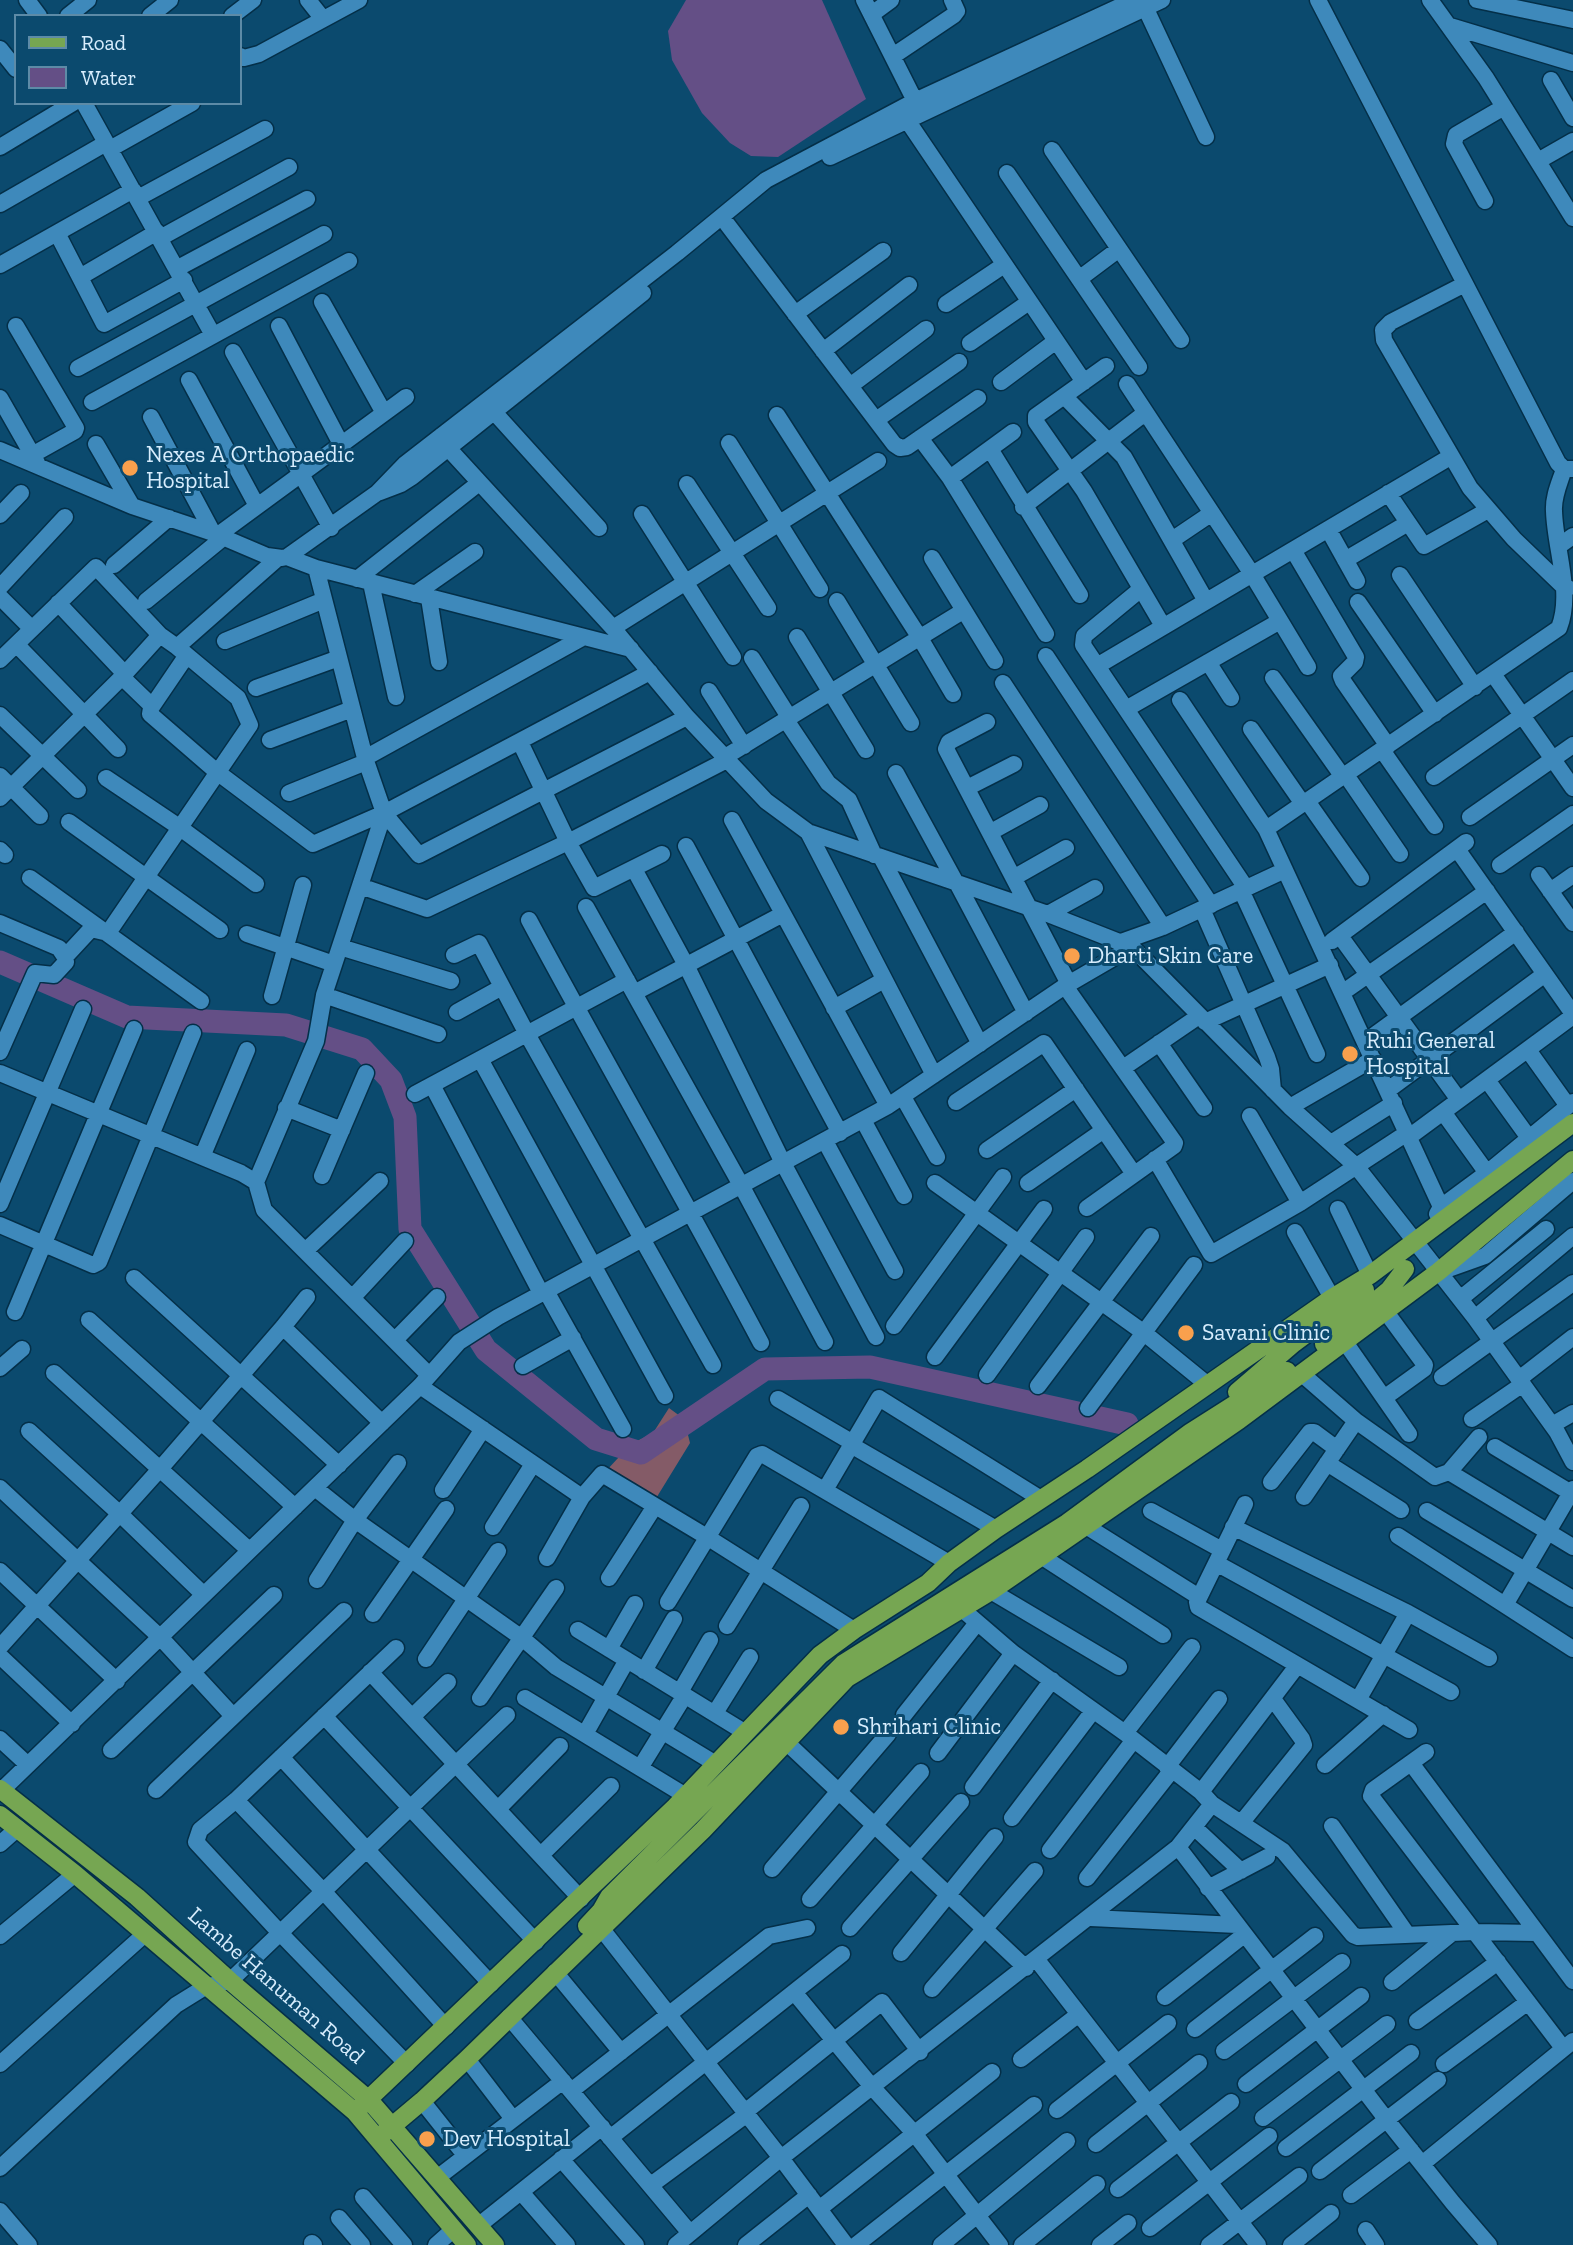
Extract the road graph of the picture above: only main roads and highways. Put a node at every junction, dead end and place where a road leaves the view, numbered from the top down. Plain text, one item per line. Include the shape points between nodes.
1 (1571, 1110) edge
2 (1573, 1160) edge
3 (1191, 1432) junction
4 (928, 1583) junction
5 (940, 1602) junction
6 (957, 1614) junction
7 (1, 1790) edge
8 (0, 1815) edge
9 (609, 1897) junction
10 (372, 2097) junction
11 (355, 2112) junction
12 (398, 2121) junction
13 (378, 2138) junction
14 (467, 2245) edge
15 (495, 2245) edge

1 - 4 main road via 1446,1211 1421,1238 996,1528
2 - 6 main road via 1438,1272 1302,1374
3 - 3 main road via 1294,1343 1371,1285 1405,1269 1390,1290 1308,1358
3 - 5 main road via 1066,1523
4 - 5 main road
4 - 10 main road via 820,1655 582,1899
5 - 6 main road
5 - 9 main road via 835,1671
6 - 12 main road via 847,1678 702,1830
7 - 10 main road, Lambe Hanuman Road via 137,1897 230,1981
8 - 11 main road, Lambe Hanuman Road
9 - 10 main road via 590,1906 397,2088
9 - 12 main road via 598,1915 407,2102
10 - 11 main road
10 - 12 main road, Lambe Hanuman Road
11 - 13 main road, Lambe Hanuman Road
12 - 13 main road
12 - 15 main road, Lambe Hanuman Road via 437,2178
13 - 14 main road, Lambe Hanuman Road

